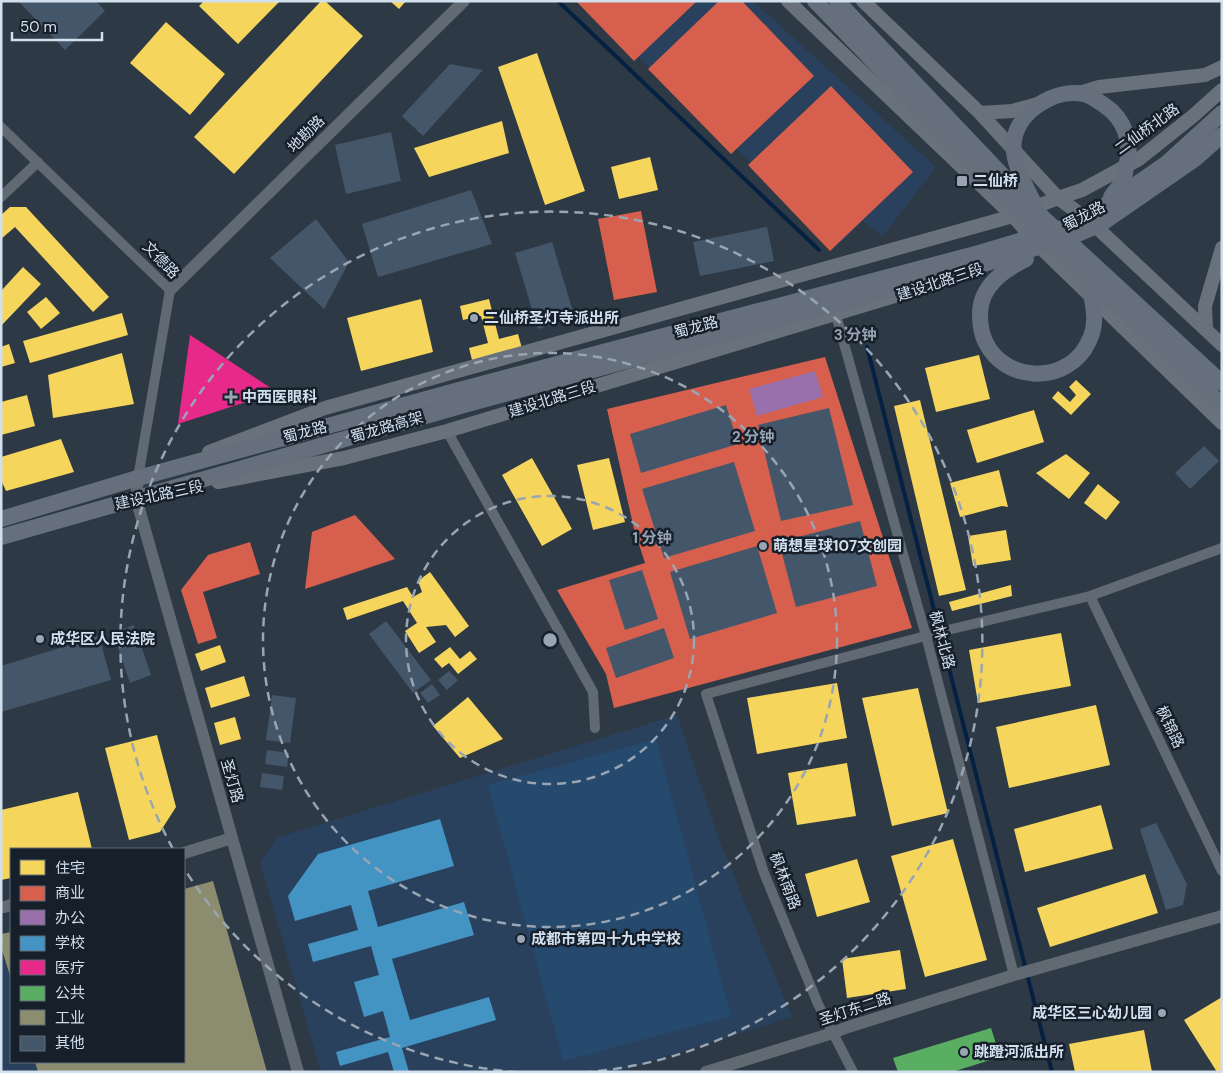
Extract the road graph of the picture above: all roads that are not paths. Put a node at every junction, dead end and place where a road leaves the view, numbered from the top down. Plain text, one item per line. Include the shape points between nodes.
1 (464, 1) edge
2 (788, 1) edge
3 (837, 1) edge
4 (863, 1) edge
5 (818, 4) edge
6 (1222, 67) edge
7 (1222, 90) edge
8 (980, 113) junction
9 (1222, 113) edge
10 (1222, 123) edge
11 (1, 127) edge
12 (1222, 135) edge
13 (38, 162) junction
14 (1, 197) edge
15 (1058, 198) junction
16 (1013, 216) junction
17 (1041, 216) junction
18 (1091, 222) junction
19 (1050, 232) junction
20 (1071, 237) junction
21 (1222, 248) edge
22 (1042, 250) junction
23 (1086, 277) junction
24 (170, 290) junction
25 (836, 315) junction
26 (1206, 329) junction
27 (1222, 345) edge
28 (1222, 383) edge
29 (464, 405) joint
30 (1222, 405) edge
31 (1222, 423) edge
32 (447, 431) junction
33 (138, 478) junction
34 (136, 498) junction
35 (1, 519) edge
36 (1, 538) edge
37 (1222, 548) edge
38 (1090, 596) junction
39 (931, 636) junction
40 (595, 728) dead end
41 (232, 838) junction
42 (185, 853) edge
43 (1222, 872) edge
44 (1222, 916) edge
45 (1014, 975) junction
46 (833, 1034) junction
47 (298, 1072) edge
48 (706, 1072) edge
49 (853, 1072) edge

1 - 24 street, 地勘路
2 - 16 main road
3 - 17 main road
4 - 8 main road
5 - 23 main road
6 - 8 main road via 1205,75 1100,87 1012,111
7 - 15 main road, 二仙桥北路 via 1139,159 1082,190
8 - 15 main road
9 - 19 main road, 蜀龙路 via 1167,163 1076,224
10 - 18 main road via 1163,171
11 - 13 street, 文德路
12 - 20 main road, 蜀龙路 via 1195,160 1146,195 1101,224
13 - 14 street
13 - 24 street, 文德路
15 - 16 main road, 建设北路三段
15 - 18 main road
16 - 22 main road
16 - 33 main road, 建设北路三段 via 325,408
17 - 19 main road via 1017,166 1014,140 1032,110 1055,95 1084,94 1114,112 1125,129 1130,143 1123,181 1110,197
17 - 28 main road
18 - 22 main road, 建设北路三段
18 - 26 main road
19 - 33 main road, 蜀龙路
20 - 23 main road via 998,276 986,292 980,309 980,327 986,344 1012,369 1029,374 1047,374 1064,368 1089,343 1094,324
20 - 29 main road, 蜀龙路 via 967,269
21 - 26 main road via 1205,306
22 - 25 main road, 建设北路三段
22 - 31 main road
23 - 30 main road
24 - 33 street, 文德路
25 - 32 main road, 建设北路三段
25 - 39 street, 枫林北路
26 - 27 main road
29 - 34 main road, 蜀龙路高架
32 - 34 main road, 建设北路三段 via 344,458
32 - 40 street via 593,692
33 - 34 street, 文德路
33 - 35 main road, 建设北路三段
34 - 36 main road, 建设北路三段
34 - 41 street, 圣灯路
37 - 38 street
38 - 39 street
38 - 43 street, 枫锦路
39 - 45 street, 枫林北路
39 - 46 street, 枫林南路 via 706,694 764,873
41 - 42 street
41 - 47 street, 圣灯路
44 - 45 street, 圣灯东二路
45 - 46 street, 圣灯东二路
46 - 48 street, 圣灯东二路
46 - 49 street, 枫林南路

